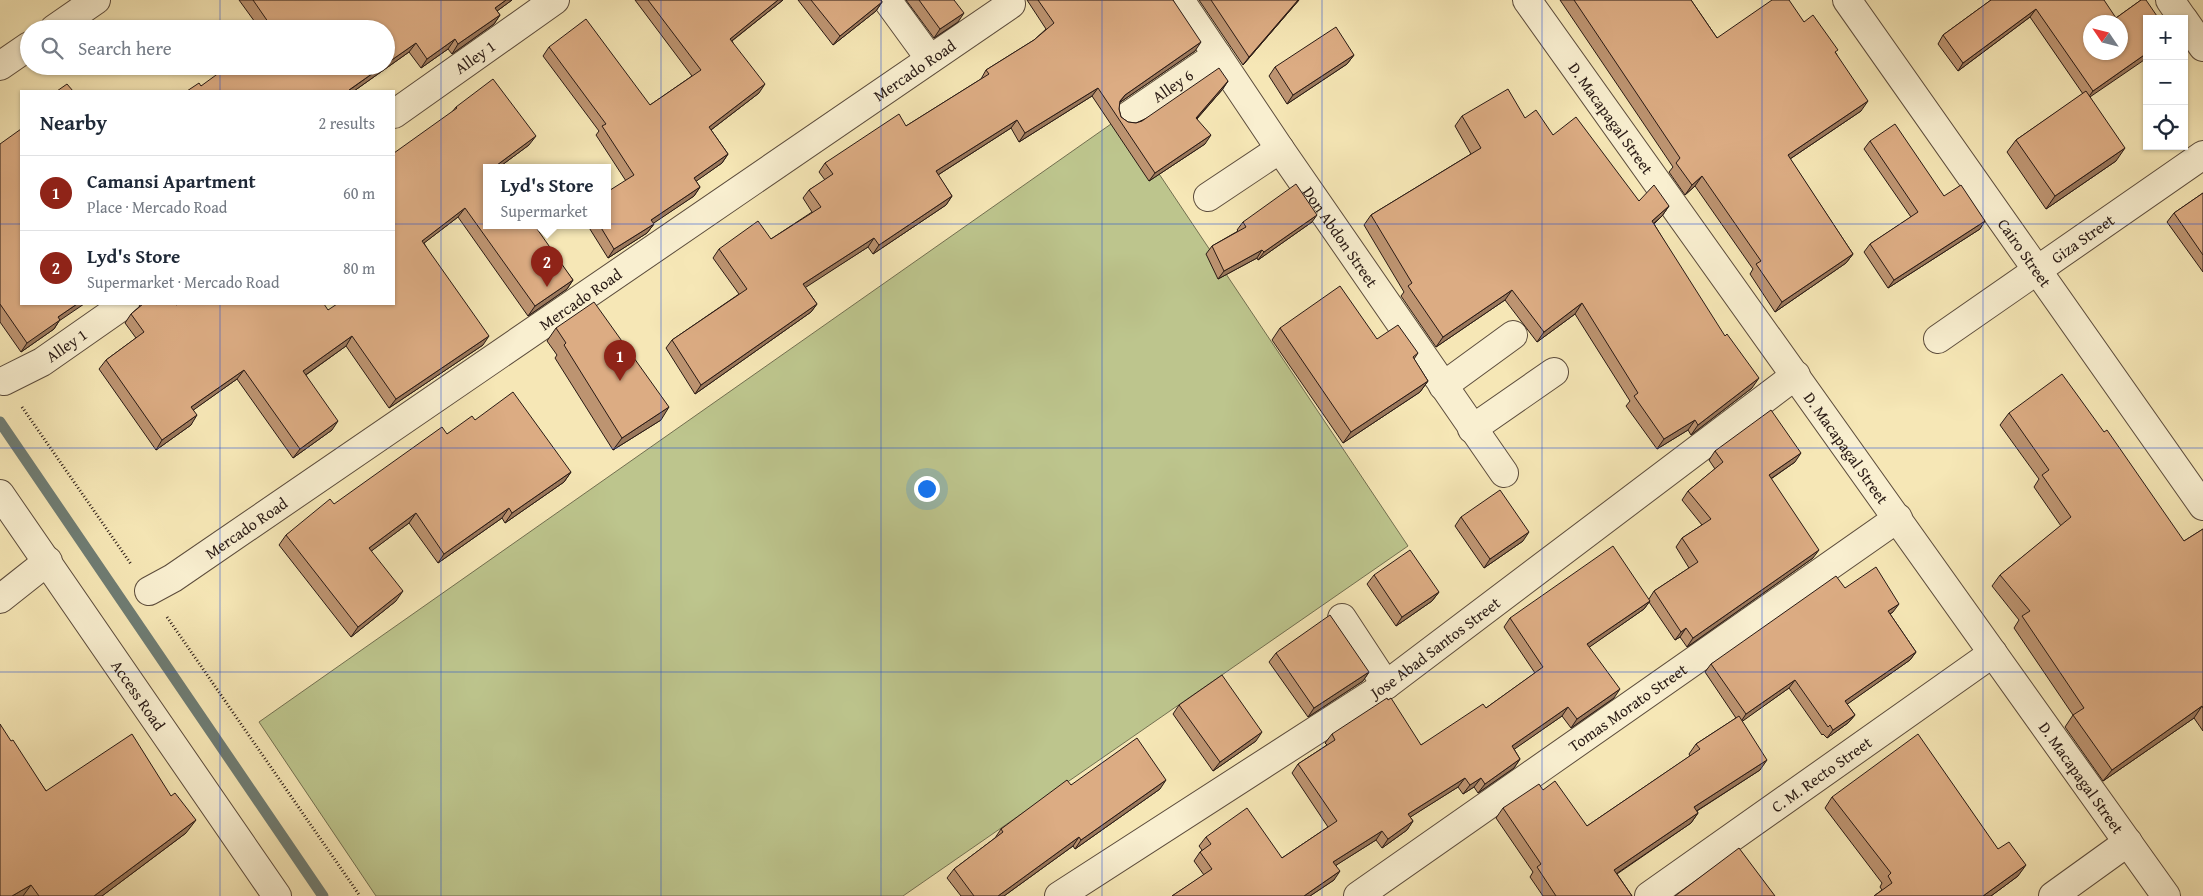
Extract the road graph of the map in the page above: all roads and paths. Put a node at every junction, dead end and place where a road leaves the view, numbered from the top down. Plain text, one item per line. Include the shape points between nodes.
1 (96, 0) edge
2 (555, 0) edge
3 (887, 0) edge
4 (1180, 0) edge
5 (1528, 0) edge
6 (1847, 0) edge
7 (2170, 0) edge
8 (1010, 4) dead end
9 (2181, 15) edge
10 (67, 20) edge
11 (2188, 25) edge
12 (2203, 47) edge
13 (20, 52) edge
14 (1216, 55) junction
15 (930, 60) junction
16 (0, 66) edge
17 (395, 113) edge
18 (1128, 116) dead end
19 (1280, 149) junction
20 (2203, 154) edge
21 (1208, 197) dead end
22 (2036, 269) junction
23 (124, 305) edge
24 (1513, 335) dead end
25 (1938, 339) dead end
26 (1554, 372) dead end
27 (1796, 375) junction
28 (4, 381) joint
29 (1443, 386) junction
30 (1472, 429) junction
31 (1504, 473) dead end
32 (0, 494) edge
33 (2203, 506) edge
34 (1898, 518) junction
35 (48, 561) junction
36 (149, 591) junction
37 (0, 599) edge
38 (1342, 618) dead end
39 (1993, 653) junction
40 (1386, 685) junction
41 (2128, 842) junction
42 (277, 896) edge
43 (360, 896) edge
44 (1059, 896) edge
45 (1358, 896) edge
46 (1649, 896) edge
47 (2053, 896) edge
48 (2166, 896) edge

1 - 10 street
2 - 17 street, Alley 1
3 - 15 street
4 - 14 street, Don Abdon Street
5 - 27 street, D. Macapagal Street
6 - 22 street, Cairo Street
7 - 9 street
8 - 15 street, Mercado Road
11 - 12 street
13 - 16 street
14 - 18 street, Alley 6
14 - 19 street, Don Abdon Street
15 - 36 street, Mercado Road via 173,578
19 - 21 street
19 - 29 street, Don Abdon Street
20 - 22 street, Giza Street
22 - 25 street, Giza Street
22 - 33 street, Cairo Street
23 - 28 street, Alley 1 via 42,362
24 - 29 street
26 - 30 street
27 - 34 street, D. Macapagal Street
27 - 40 street, Jose Abad Santos Street
28 - 36 path
29 - 30 street, Don Abdon Street
30 - 31 street, Don Abdon Street
32 - 35 street, Access Road
34 - 39 street, D. Macapagal Street
34 - 45 street, Tomas Morato Street
35 - 37 street
35 - 42 street, Access Road
36 - 43 path
38 - 40 street
39 - 41 street, D. Macapagal Street
39 - 46 street, C. M. Recto Street
40 - 44 street, Jose Abad Santos Street
41 - 47 street
41 - 48 street, D. Macapagal Street

